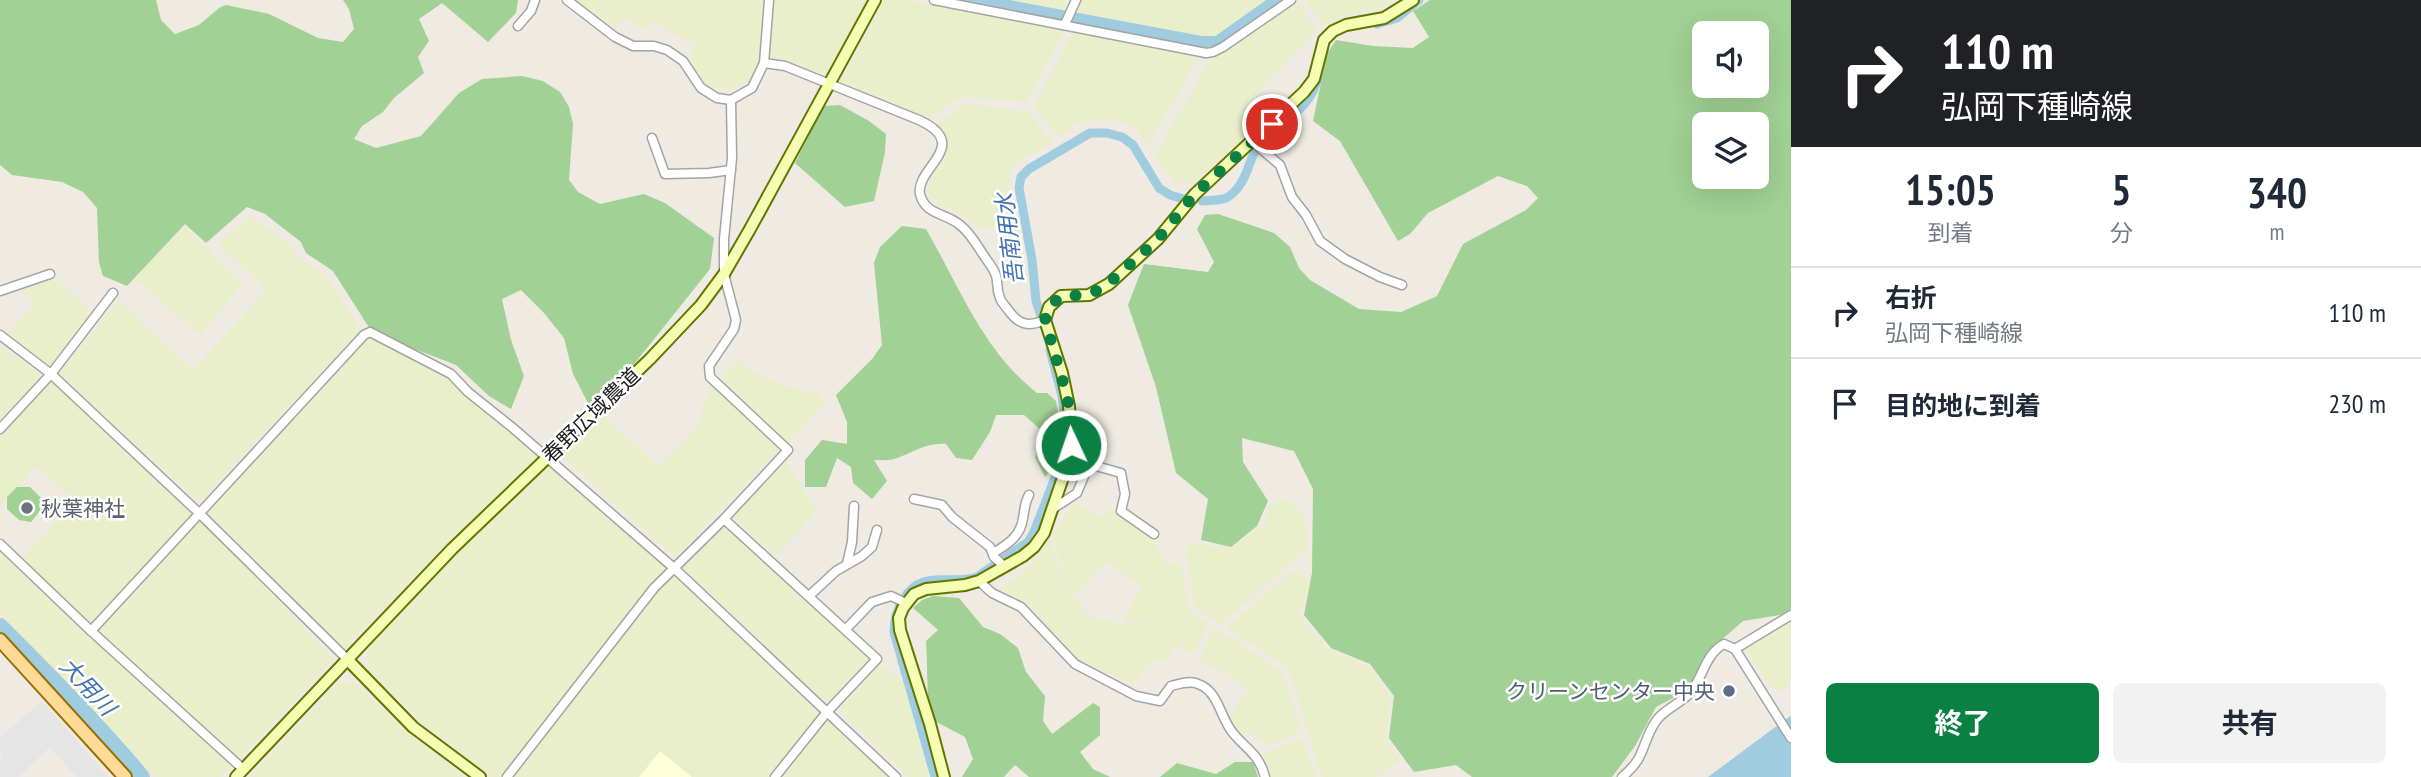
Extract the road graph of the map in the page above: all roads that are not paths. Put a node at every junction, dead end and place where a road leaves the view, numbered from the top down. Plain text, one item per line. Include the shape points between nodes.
1 (535, 0) edge
2 (566, 0) edge
3 (769, 0) edge
4 (875, 0) edge
5 (934, 0) edge
6 (1076, 0) edge
7 (1292, 0) edge
8 (1413, 0) edge
9 (1065, 24) junction
10 (518, 26) dead end
11 (764, 63) junction
12 (829, 84) junction
13 (731, 100) junction
14 (652, 138) dead end
15 (1256, 145) junction
16 (731, 170) junction
17 (50, 274) dead end
18 (724, 274) junction
19 (1402, 285) dead end
20 (0, 290) edge
21 (113, 293) dead end
22 (1040, 322) junction
23 (0, 335) edge
24 (51, 374) junction
25 (0, 429) edge
26 (550, 454) junction
27 (1029, 495) dead end
28 (914, 499) dead end
29 (854, 506) dead end
30 (1054, 508) junction
31 (199, 513) junction
32 (724, 519) junction
33 (877, 530) dead end
34 (1154, 534) dead end
35 (0, 544) edge
36 (998, 560) junction
37 (847, 564) junction
38 (675, 569) junction
39 (979, 581) junction
40 (809, 596) junction
41 (903, 601) junction
42 (1791, 615) edge
43 (846, 629) junction
44 (91, 631) junction
45 (0, 640) edge
46 (1735, 649) junction
47 (347, 659) junction
48 (827, 712) junction
49 (1791, 738) edge
50 (240, 773) edge
51 (125, 777) edge
52 (480, 777) edge
53 (507, 777) edge
54 (775, 777) edge
55 (896, 777) edge
56 (944, 777) edge
57 (1265, 777) edge
58 (1622, 777) edge

1 - 10 street
2 - 13 street via 633,46 667,50 683,61 701,88
3 - 11 street
4 - 12 street, 春野広域農道
5 - 9 street
6 - 9 street
7 - 9 street via 1213,52
8 - 15 street via 1384,18 1333,31 1324,40 1314,79
11 - 12 street via 785,66
11 - 13 street via 752,88
12 - 18 street, 春野広域農道
12 - 22 street via 935,129 940,153 919,184 925,206 966,231 998,277 999,297 1014,318 1020,323
13 - 16 street
14 - 16 street via 665,174
15 - 19 street via 1280,165 1292,197 1320,241
15 - 22 street via 1195,194 1157,240 1108,284 1089,295 1061,296
16 - 18 street
17 - 20 street
18 - 26 street, 春野広域農道 via 680,329
18 - 32 street via 736,320 709,366 710,377 788,450
21 - 24 street
22 - 30 street via 1062,373 1069,406 1070,457
23 - 24 street
24 - 25 street
24 - 31 street
26 - 31 street via 468,393 450,374 370,332
26 - 38 street
26 - 47 street, 春野広域農道
27 - 36 street via 1019,530
28 - 36 street via 942,505 990,547
29 - 37 street
30 - 34 street via 1077,494 1089,464 1121,473 1125,494 1121,511
30 - 36 street via 1034,547
31 - 44 street
31 - 47 street
32 - 38 street
32 - 40 street
33 - 37 street via 872,547
35 - 44 street
36 - 39 street
37 - 40 street
38 - 48 street
38 - 53 street via 654,588
39 - 41 street via 926,589
39 - 57 street via 1021,607 1075,664 1136,695 1160,701 1171,686 1199,684 1214,698 1231,731 1257,755
40 - 43 street
41 - 43 street via 891,596 872,602
41 - 56 street via 899,624
42 - 46 street
43 - 48 street via 877,659
44 - 50 street
45 - 51 main road
46 - 49 street
46 - 58 street via 1724,644 1717,648 1688,695 1656,721 1643,752
47 - 50 street, 春野広域農道
47 - 52 street via 414,727
48 - 54 street
48 - 55 street

